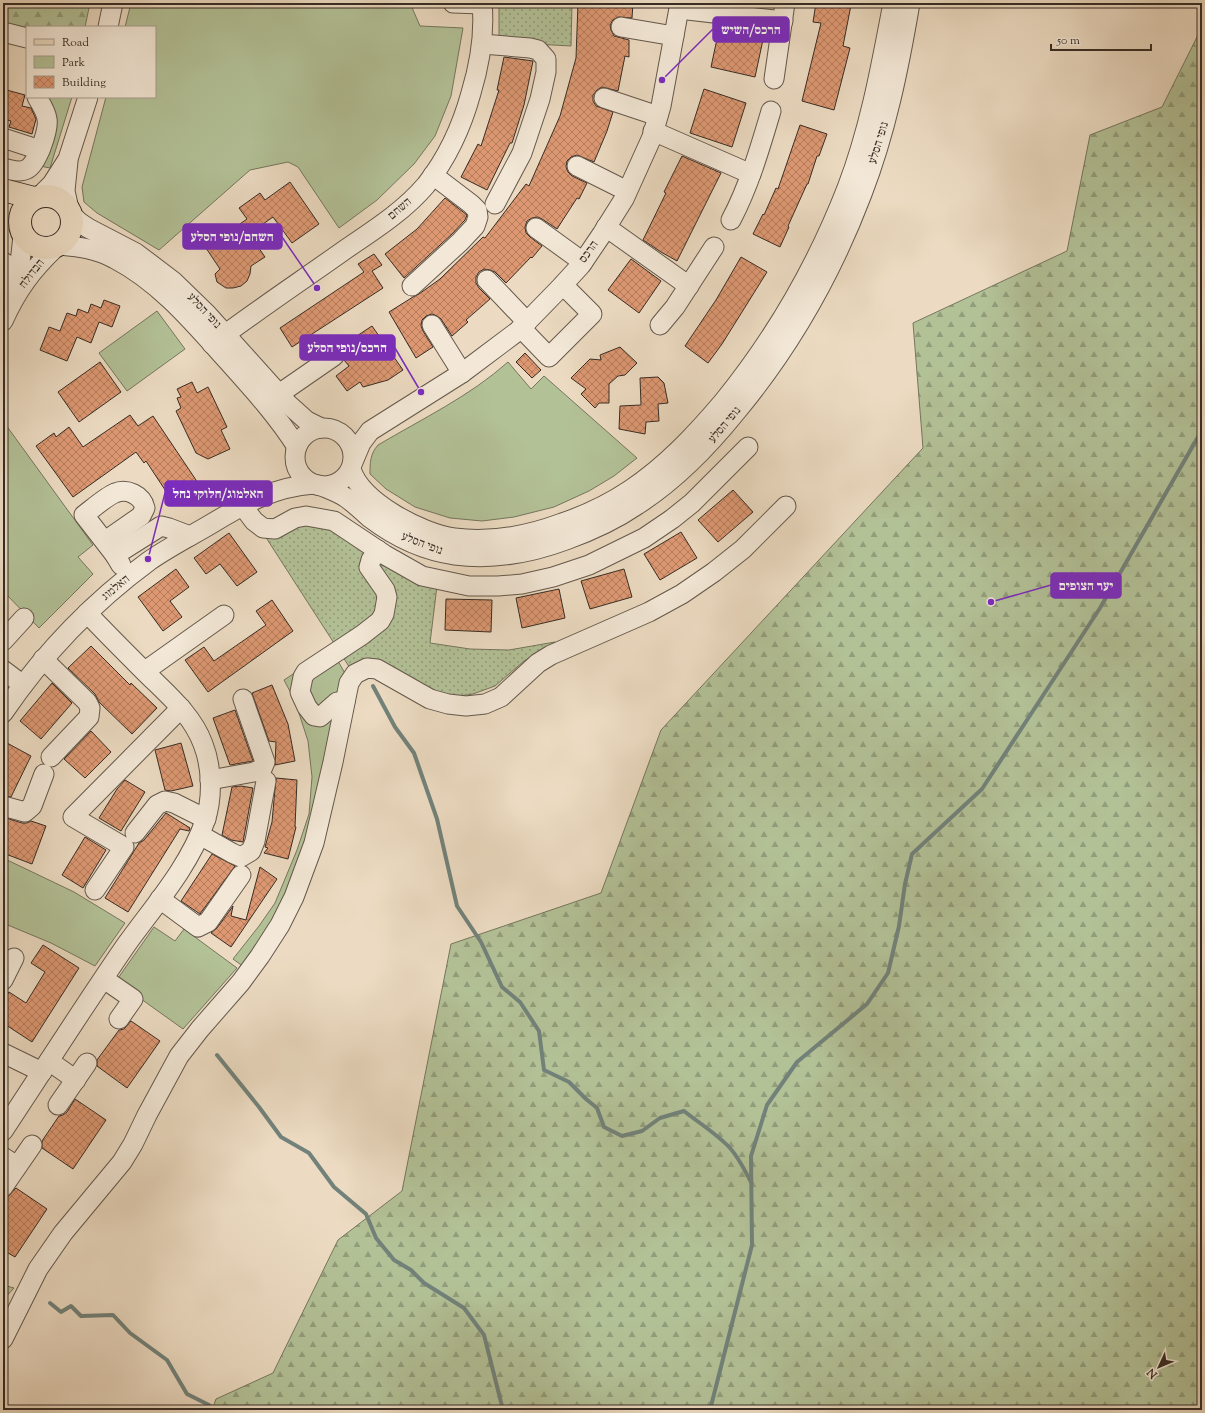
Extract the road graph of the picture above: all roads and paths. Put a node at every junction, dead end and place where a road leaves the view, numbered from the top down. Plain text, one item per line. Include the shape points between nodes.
1 (113, 3) edge
2 (453, 3) edge
3 (482, 3) edge
4 (893, 3) edge
5 (910, 3) edge
6 (679, 6) edge
7 (784, 12) edge
8 (108, 26) edge
9 (621, 27) dead end
10 (3, 32) edge
11 (674, 36) junction
12 (26, 38) edge
13 (482, 44) junction
14 (774, 79) dead end
15 (38, 98) edge
16 (88, 98) edge
17 (604, 98) dead end
18 (771, 111) dead end
19 (656, 124) junction
20 (3, 138) edge
21 (40, 150) junction
22 (68, 159) junction
23 (577, 166) dead end
24 (3, 168) edge
25 (751, 174) junction
26 (433, 175) junction
27 (3, 190) edge
28 (627, 191) junction
29 (37, 198) junction
30 (495, 204) dead end
31 (69, 211) junction
32 (731, 220) dead end
33 (15, 226) edge
34 (606, 227) junction
35 (536, 228) dead end
36 (58, 246) junction
37 (714, 247) dead end
38 (3, 262) edge
39 (582, 262) junction
40 (24, 274) junction
41 (487, 280) dead end
42 (563, 285) junction
43 (412, 286) dead end
44 (689, 286) junction
45 (3, 321) edge
46 (432, 325) dead end
47 (524, 325) junction
48 (660, 325) dead end
49 (219, 339) junction
50 (334, 356) dead end
51 (462, 373) junction
52 (279, 394) junction
53 (384, 422) junction
54 (328, 429) junction
55 (748, 447) dead end
56 (296, 452) junction
57 (352, 465) junction
58 (317, 485) junction
59 (250, 501) junction
60 (786, 506) dead end
61 (190, 536) junction
62 (378, 550) junction
63 (523, 552) junction
64 (127, 578) junction
65 (527, 582) junction
66 (87, 614) junction
67 (224, 615) dead end
68 (24, 618) dead end
69 (3, 641) edge
70 (43, 659) junction
71 (3, 670) edge
72 (145, 671) junction
73 (23, 685) junction
74 (242, 699) dead end
75 (345, 702) junction
76 (181, 708) junction
77 (3, 713) edge
78 (210, 780) junction
79 (266, 782) dead end
80 (3, 806) edge
81 (203, 827) junction
82 (135, 833) dead end
83 (240, 875) dead end
84 (95, 890) dead end
85 (160, 899) junction
86 (14, 958) dead end
87 (104, 979) junction
88 (3, 980) edge
89 (119, 1019) dead end
90 (3, 1053) edge
91 (87, 1063) dead end
92 (46, 1067) junction
93 (76, 1080) junction
94 (58, 1105) dead end
95 (3, 1131) edge
96 (32, 1145) dead end
97 (10, 1162) edge
98 (3, 1187) edge
99 (3, 1339) edge

1 - 8 street
2 - 3 street
3 - 13 street, השחם
4 - 57 street, נופי הסלע via 867,127 847,187 813,263 789,308 746,373 696,433 657,469 630,490 581,517 540,531 486,540 448,537 410,523 366,493 354,477
5 - 63 street, נופי הסלע via 898,71 883,132 862,194 816,294 760,383 709,445 673,479 639,504 588,532 544,548
6 - 7 street
6 - 11 street, הרכס
7 - 14 street
9 - 11 street
10 - 12 street
11 - 19 street, הרכס
13 - 26 street, השחם via 477,74 465,116 450,148
13 - 30 street via 530,48 538,50 546,59 540,99 522,153
15 - 21 street via 48,120
16 - 22 street
17 - 19 street
18 - 25 street
19 - 25 street
19 - 28 street, הרכס
20 - 21 street
21 - 24 street via 28,169 18,171
22 - 29 street via 52,184
22 - 31 street via 66,191
23 - 28 street
25 - 32 street
26 - 43 street via 471,204 477,210 478,217 474,226 460,242
26 - 49 street, השחם via 397,213
27 - 29 main road
28 - 34 street, הרכס
29 - 31 main road via 53,197 65,204
29 - 33 main road via 27,204
31 - 36 main road via 71,231
31 - 49 street, נופי הסלע via 88,228 122,244 156,266 189,295
33 - 36 main road via 34,246 48,249
33 - 40 street, הבדולח
34 - 39 street, הרכס
34 - 44 street
35 - 39 street
36 - 40 street, הבדולח
36 - 49 street, נופי הסלע via 94,250 115,259 146,279
37 - 44 street
38 - 40 street
39 - 42 street, הרכס
40 - 45 street, הבדולח
41 - 47 street
42 - 47 street, הרכס
42 - 47 street via 592,314 549,357
44 - 48 street
46 - 51 street
47 - 51 street, הרכס
49 - 52 street, נופי הסלע
49 - 56 street, נופי הסלע via 266,404
50 - 52 street
51 - 53 street, הרכס
52 - 54 street, נופי הסלע via 307,421
53 - 54 street, הרכס via 363,428
53 - 57 street, הרכס via 370,431 361,443
54 - 56 street via 313,430 306,434
54 - 57 street via 342,433 347,439 353,454
55 - 65 street via 692,503 644,538 589,565 553,577
56 - 58 street via 297,465 301,473
56 - 59 street, האלמוג via 281,476
57 - 58 street via 341,480 327,486
58 - 59 street, האלמוג via 295,485
58 - 63 street, נופי הסלע via 345,498 386,529 430,550 479,557
59 - 61 street, האלמוג
59 - 62 street via 254,521 263,528 275,528 294,518 319,517 334,521
60 - 75 street via 743,549 682,594 649,612 551,655 538,663 501,697 485,704 448,704 430,699 377,669 367,668 355,674 349,683
61 - 64 street, האלמוג via 150,560
61 - 64 street via 161,526 110,548
62 - 65 street via 422,576 448,582 469,586
62 - 75 street via 369,567 385,590 384,614 380,621 362,635 306,672 301,685 300,692 314,716 320,717 337,702
63 - 65 street
64 - 66 street, האלמוג
66 - 70 street, האלמוג
66 - 72 street
67 - 72 street
68 - 69 street
70 - 73 street, האלמוג
70 - 80 street via 87,702 90,708 89,717 48,765 32,806 25,812
71 - 73 street
72 - 76 street
73 - 77 street, האלמוג
74 - 78 street via 265,762 262,769 254,772
75 - 99 street via 314,843 294,897 280,925 241,982 180,1056 122,1162 63,1233 38,1269
76 - 78 street via 196,728 203,744
76 - 84 street via 73,817 124,847
78 - 81 street via 210,800
79 - 81 street via 251,851 241,857
81 - 82 street via 174,803 164,801 157,805
81 - 85 street via 192,852
83 - 85 street via 208,922 198,927
85 - 87 street
86 - 88 street
87 - 89 street via 133,999
87 - 92 street
90 - 92 street
91 - 93 street
92 - 93 street
92 - 95 street
93 - 94 street
96 - 97 street
97 - 98 street

